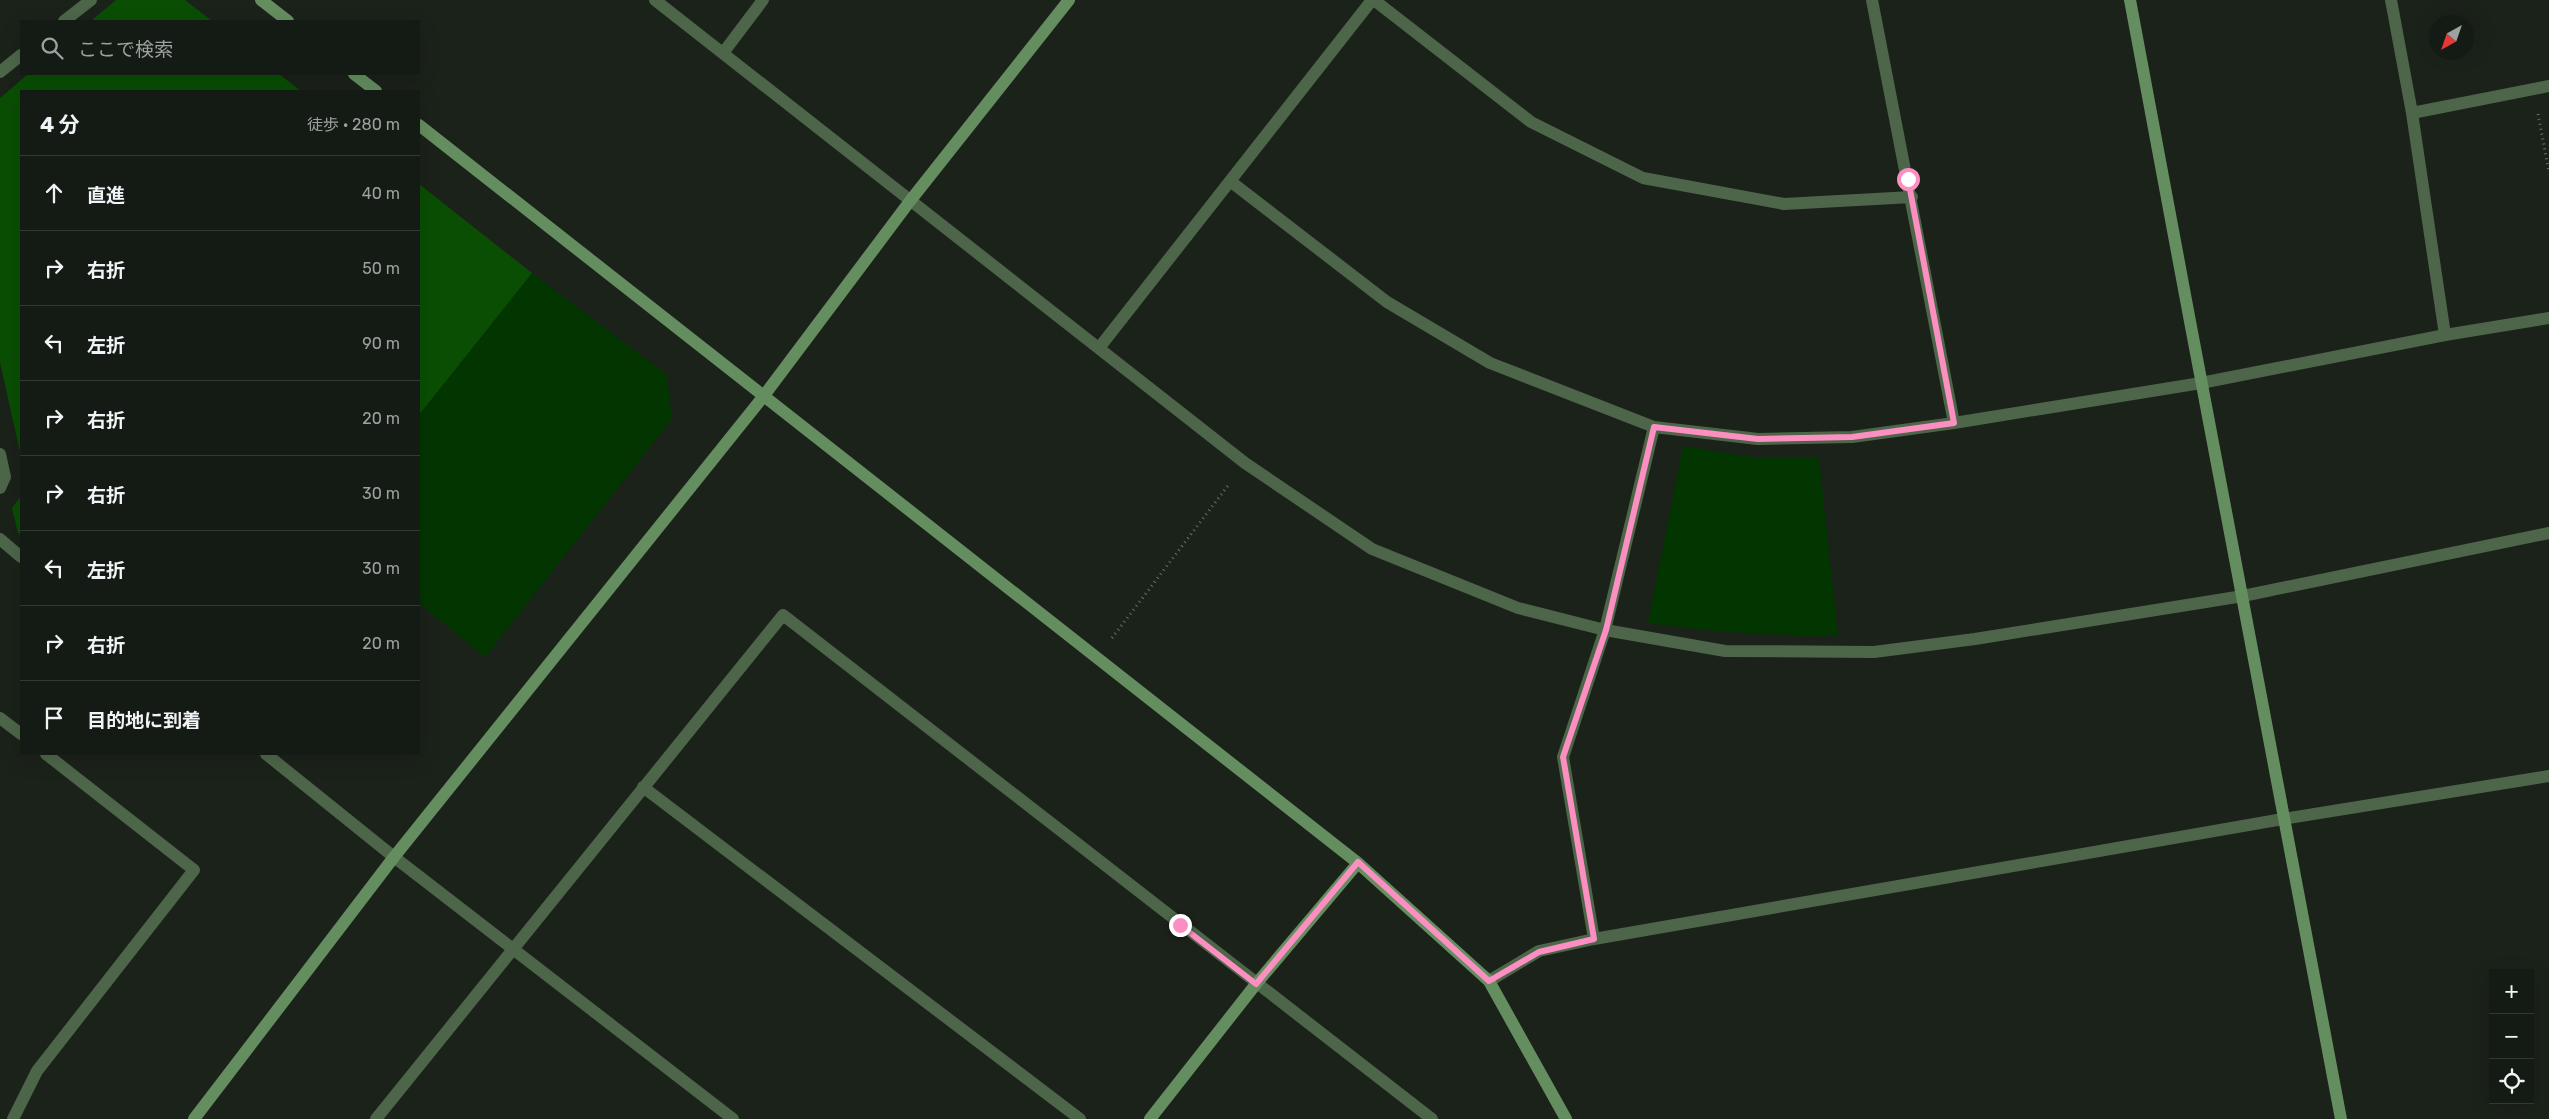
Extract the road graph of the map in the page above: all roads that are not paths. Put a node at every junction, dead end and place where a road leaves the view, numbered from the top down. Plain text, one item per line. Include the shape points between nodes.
1 (91, 0) edge
2 (261, 0) edge
3 (655, 0) edge
4 (763, 0) edge
5 (1069, 0) edge
6 (1373, 0) edge
7 (1872, 0) edge
8 (2130, 0) edge
9 (2391, 0) edge
10 (65, 20) edge
11 (287, 20) edge
12 (722, 53) junction
13 (20, 56) edge
14 (0, 72) edge
15 (355, 75) edge
16 (2549, 86) edge
17 (375, 90) edge
18 (2412, 113) junction
19 (420, 126) edge
20 (1230, 181) junction
21 (1912, 197) junction
22 (910, 201) junction
23 (2549, 318) edge
24 (2445, 336) junction
25 (1099, 348) junction
26 (2201, 382) junction
27 (763, 397) junction
28 (1954, 423) junction
29 (1654, 427) junction
30 (0, 454) edge
31 (0, 488) edge
32 (2549, 533) edge
33 (0, 540) edge
34 (20, 556) edge
35 (2243, 596) junction
36 (1606, 630) junction
37 (0, 718) edge
38 (20, 733) edge
39 (47, 755) edge
40 (267, 755) edge
41 (2549, 776) edge
42 (643, 787) junction
43 (2283, 819) junction
44 (394, 857) junction
45 (1358, 862) junction
46 (1594, 939) junction
47 (514, 949) junction
48 (1489, 981) junction
49 (1256, 984) junction
50 (379, 1118) edge
51 (13, 1119) edge
52 (194, 1119) edge
53 (733, 1119) edge
54 (1080, 1119) edge
55 (1150, 1119) edge
56 (1432, 1119) edge
57 (1566, 1119) edge
58 (2341, 1119) edge

1 - 10 street
2 - 11 street
3 - 12 street
4 - 12 street
5 - 22 street
6 - 20 street
6 - 21 street via 1531,122 1643,178 1784,204
7 - 21 street
8 - 26 street
9 - 18 street
12 - 22 street
13 - 14 street
15 - 17 street
16 - 18 street
18 - 24 street
19 - 27 street
20 - 25 street
20 - 29 street via 1387,302 1490,363
21 - 28 street
22 - 25 street
22 - 27 street
23 - 24 street
24 - 26 street
25 - 36 street via 1245,462 1372,549 1518,608
26 - 28 street
26 - 35 street
27 - 44 street
27 - 45 street
28 - 29 street via 1852,437 1758,439
29 - 36 street
30 - 31 street via 5,477
32 - 35 street
33 - 34 street
35 - 36 street via 1874,652 1725,651
35 - 43 street
36 - 46 street via 1563,757
37 - 38 street
39 - 51 street via 194,870 37,1071
40 - 44 street
41 - 43 street
42 - 47 street
42 - 49 street via 782,615
42 - 54 street
43 - 46 street
43 - 58 street
44 - 47 street
44 - 52 street
45 - 48 street
45 - 49 street
46 - 48 street via 1539,952
47 - 50 street
47 - 53 street
48 - 57 street
49 - 55 street
49 - 56 street

